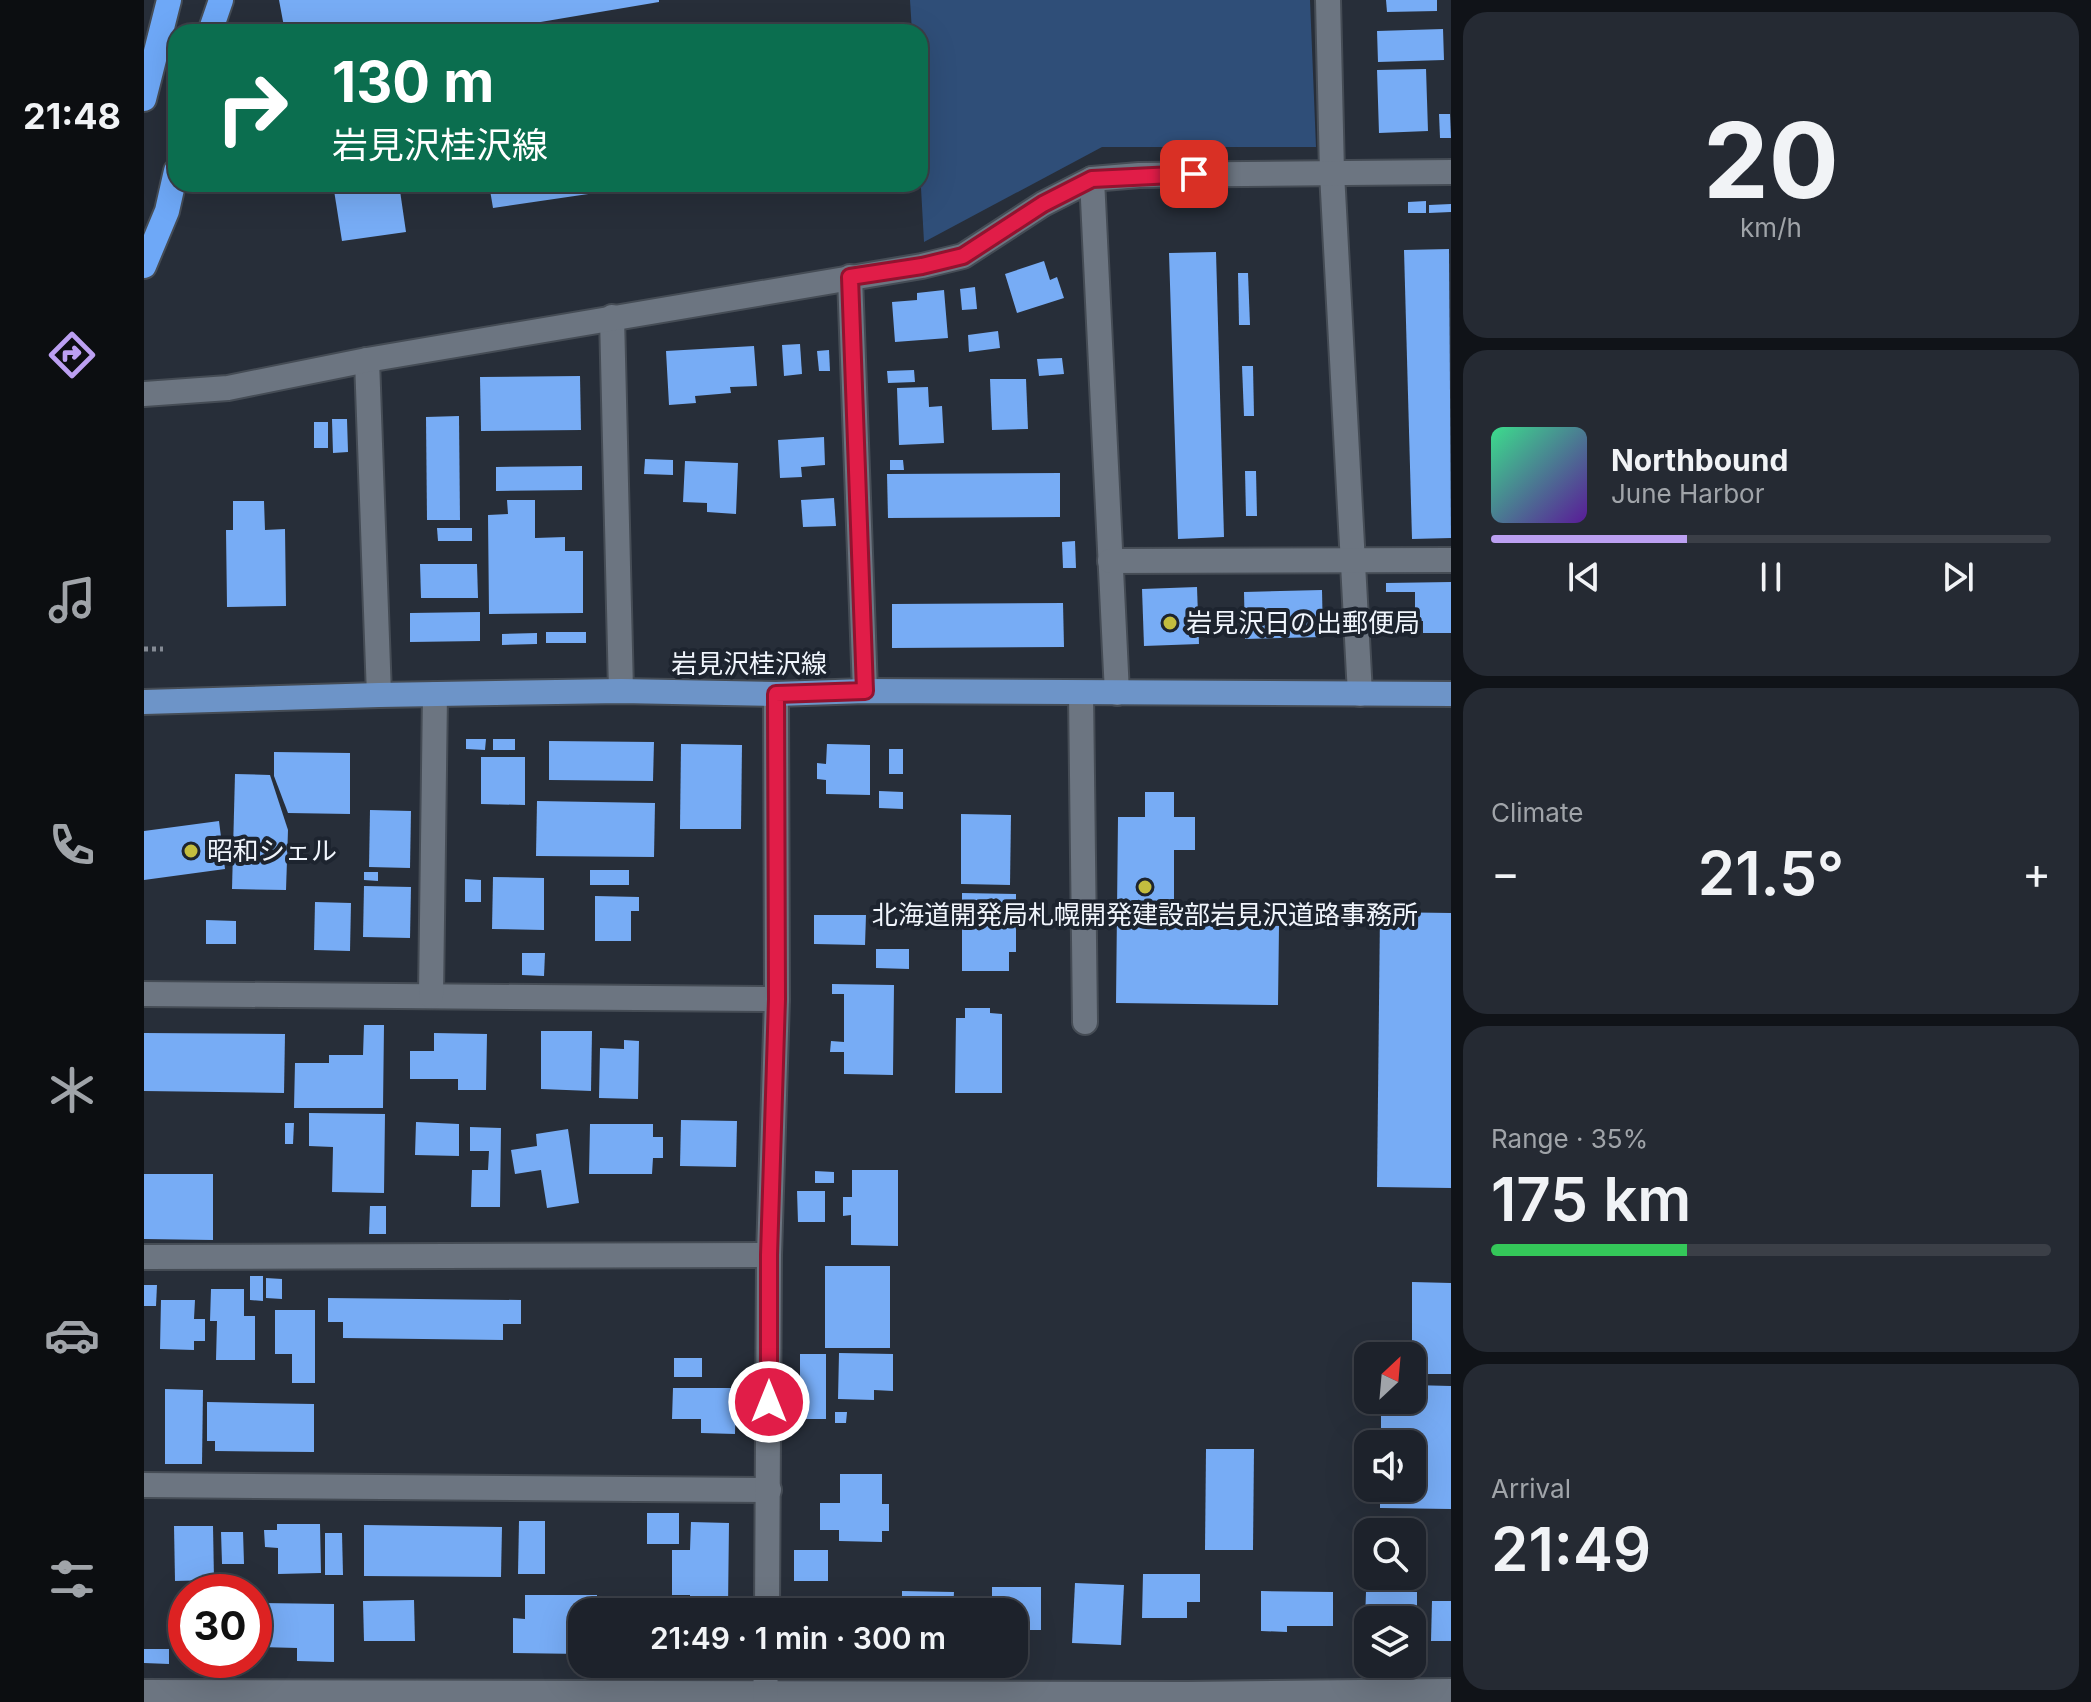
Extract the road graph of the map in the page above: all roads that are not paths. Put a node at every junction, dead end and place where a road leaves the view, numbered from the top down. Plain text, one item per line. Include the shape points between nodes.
1 (169, 0) edge
2 (221, 0) edge
3 (1328, 0) edge
4 (213, 24) edge
5 (144, 99) edge
6 (1451, 172) edge
7 (1332, 173) junction
8 (1092, 179) junction
9 (171, 192) edge
10 (144, 266) edge
11 (850, 277) junction
12 (612, 317) junction
13 (367, 360) junction
14 (144, 394) edge
15 (1353, 560) junction
16 (1451, 560) edge
17 (1110, 561) junction
18 (621, 691) junction
19 (865, 691) junction
20 (1081, 693) junction
21 (1117, 693) junction
22 (435, 694) junction
23 (776, 694) junction
24 (1360, 694) junction
25 (1451, 694) edge
26 (379, 695) junction
27 (144, 702) edge
28 (144, 994) edge
29 (431, 996) junction
30 (777, 999) junction
31 (1085, 1022) dead end
32 (769, 1255) junction
33 (144, 1257) edge
34 (144, 1485) edge
35 (769, 1490) junction
36 (767, 1598) edge
37 (1451, 1691) edge
38 (144, 1692) edge
39 (765, 1697) edge
40 (1187, 1698) edge

1 - 5 highway
2 - 4 highway
3 - 7 street
6 - 7 street
7 - 8 street
7 - 15 street
8 - 11 street via 963,256
8 - 17 street
9 - 10 highway
11 - 12 street
11 - 19 street
12 - 13 street
12 - 18 street
13 - 14 street via 228,388
13 - 26 street
15 - 16 street
15 - 17 street
15 - 24 street
17 - 21 street
18 - 22 main road, 岩見沢桂沢線
18 - 23 main road, 岩見沢桂沢線
19 - 20 main road, 岩見沢桂沢線
19 - 23 main road, 岩見沢桂沢線
20 - 21 main road, 岩見沢桂沢線
20 - 31 street
21 - 24 main road, 岩見沢桂沢線
22 - 26 main road, 岩見沢桂沢線
22 - 29 street
23 - 30 street
24 - 25 main road, 岩見沢桂沢線
26 - 27 main road, 岩見沢桂沢線
28 - 29 street
29 - 30 street
30 - 32 street
32 - 33 street
32 - 35 street
34 - 35 street
35 - 36 street
37 - 40 street
38 - 39 street
39 - 40 street

